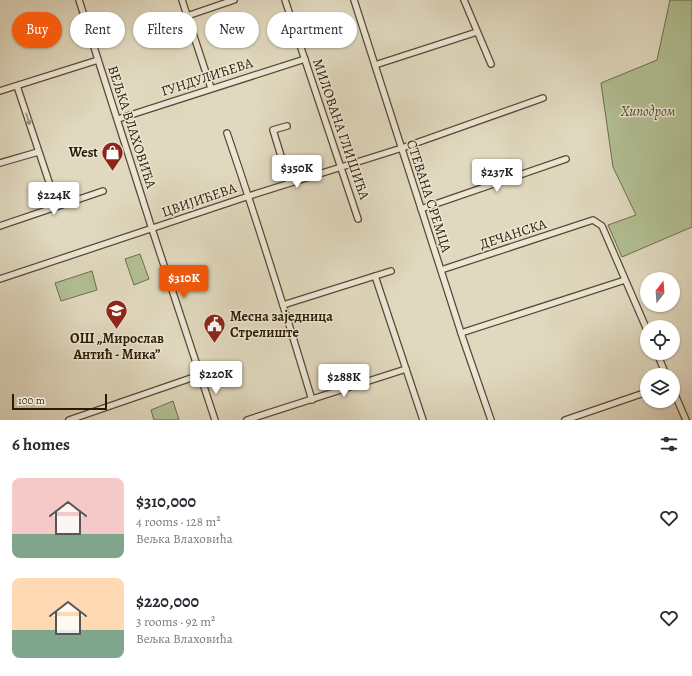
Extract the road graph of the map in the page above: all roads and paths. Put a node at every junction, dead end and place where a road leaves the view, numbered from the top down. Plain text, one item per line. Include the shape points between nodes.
1 (79, 0) edge
2 (182, 0) edge
3 (234, 0) edge
4 (285, 0) edge
5 (354, 0) edge
6 (464, 0) edge
7 (186, 12) edge
8 (197, 13) edge
9 (477, 32) junction
10 (197, 46) edge
11 (305, 59) junction
12 (98, 60) junction
13 (491, 64) dead end
14 (375, 65) junction
15 (17, 86) junction
16 (211, 88) junction
17 (0, 91) edge
18 (543, 98) dead end
19 (118, 119) junction
20 (287, 126) dead end
21 (227, 133) dead end
22 (402, 148) junction
23 (38, 152) junction
24 (566, 159) dead end
25 (0, 163) edge
26 (340, 166) junction
27 (289, 182) junction
28 (103, 191) dead end
29 (249, 196) junction
30 (57, 206) junction
31 (421, 210) junction
32 (358, 219) dead end
33 (0, 226) edge
34 (152, 229) junction
35 (441, 270) junction
36 (391, 271) dead end
37 (375, 276) junction
38 (0, 279) edge
39 (626, 280) junction
40 (283, 305) junction
41 (643, 320) edge
42 (461, 333) junction
43 (406, 369) junction
44 (200, 375) junction
45 (640, 394) edge
46 (312, 400) junction
47 (680, 406) edge
48 (69, 420) edge
49 (215, 420) edge
50 (247, 420) edge
51 (423, 420) edge
52 (491, 420) edge
53 (565, 420) edge
54 (686, 420) edge

1 - 12 street, ВЕЉКА ВЛАХОВИЋА
2 - 7 street
3 - 8 street
4 - 11 street, МИЛОВАНА ГЛИШИЋА
5 - 14 street, СТЕВАНА СРЕМЦА
6 - 9 street
9 - 13 street
9 - 14 street
10 - 16 street
11 - 16 street, ГУНДУЛИЋЕВА
11 - 26 street, МИЛОВАНА ГЛИШИЋА
12 - 15 street
12 - 19 street, ВЕЉКА ВЛАХОВИЋА
14 - 22 street, СТЕВАНА СРЕМЦА
15 - 17 street
15 -> 23 street
16 - 19 street, ГУНДУЛИЋЕВА
18 - 22 street, ЦВИЈИЋЕВА
19 - 34 street, ВЕЉКА ВЛАХОВИЋА
20 - 27 street via 273,130
21 - 29 street
22 - 26 street, ЦВИЈИЋЕВА
22 - 31 street, СТЕВАНА СРЕМЦА
23 - 25 street
23 - 30 street
24 - 31 street
26 - 27 street, ЦВИЈИЋЕВА
26 - 32 street, МИЛОВАНА ГЛИШИЋА
27 - 29 street, ЦВИЈИЋЕВА
28 - 30 street
29 - 34 street, ЦВИЈИЋЕВА
29 - 40 street
30 - 33 street
31 - 35 street, СТЕВАНА СРЕМЦА
34 - 38 street, ЦВИЈИЋЕВА
34 - 44 street, ВЕЉКА ВЛАХОВИЋА
35 - 39 street, ДЕЧАНСКА via 594,220 602,226
35 - 42 street, СТЕВАНА СРЕМЦА
36 - 37 street
37 - 40 street
37 - 43 street
39 - 41 street
39 - 42 street
40 - 46 street
42 - 52 street, СТЕВАНА СРЕМЦА
43 - 46 street
43 - 51 street
44 - 48 street
44 - 49 street, ВЕЉКА ВЛАХОВИЋА
45 - 53 street
46 - 50 street
47 - 54 street

